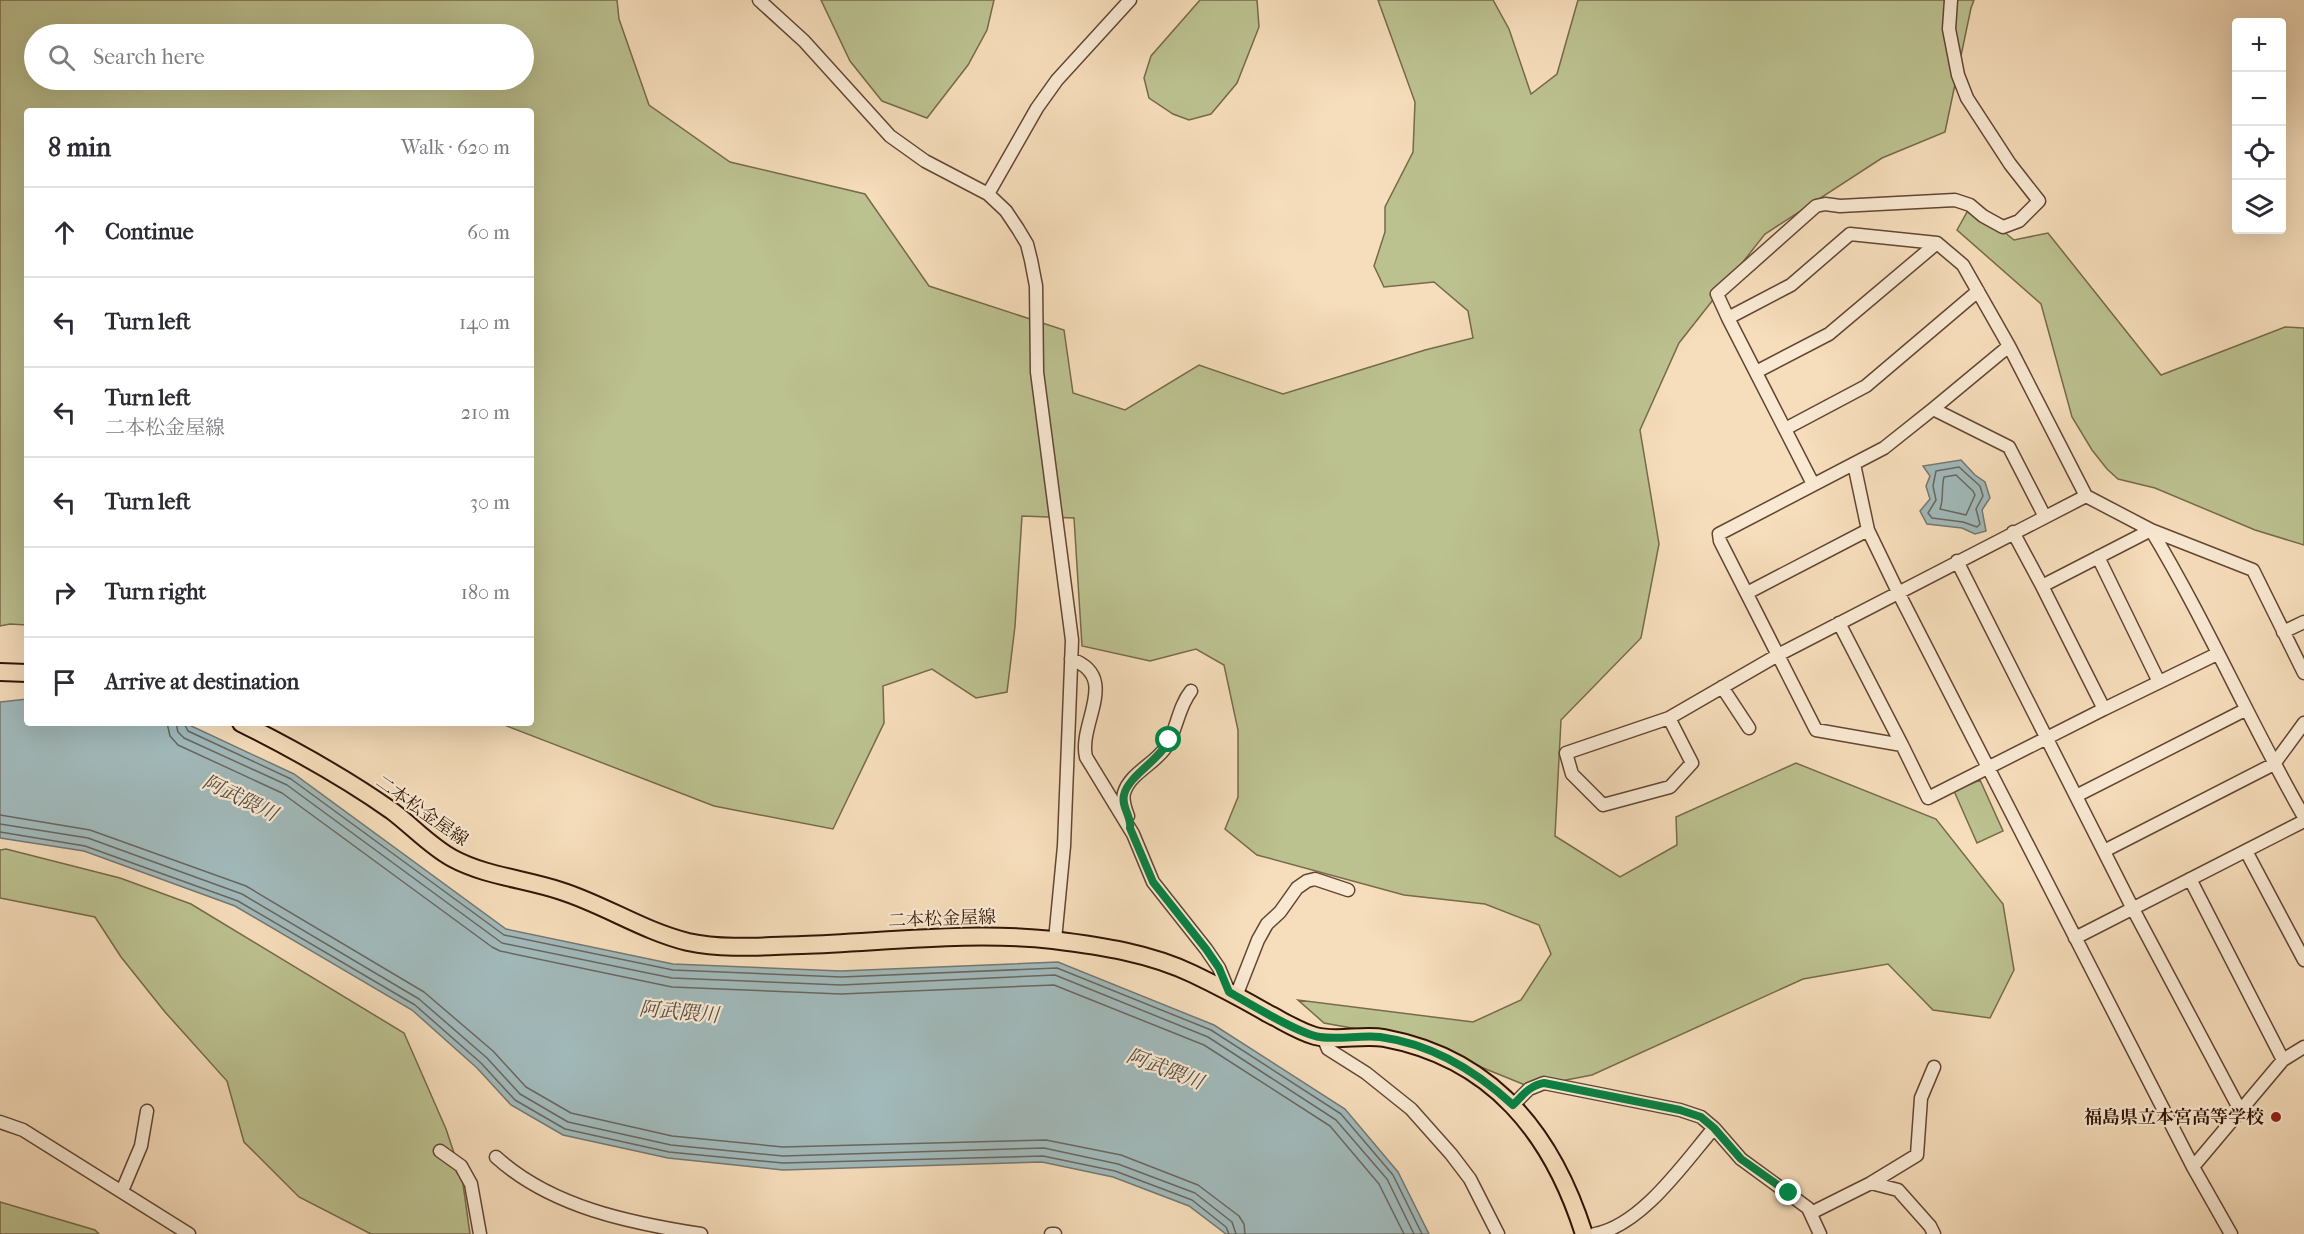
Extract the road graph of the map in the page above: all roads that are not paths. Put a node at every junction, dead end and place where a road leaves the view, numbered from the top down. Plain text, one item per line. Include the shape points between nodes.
1 (759, 0) edge
2 (1130, 0) edge
3 (1951, 0) edge
4 (988, 194) junction
5 (1936, 243) junction
6 (1978, 291) junction
7 (1728, 318) junction
8 (2009, 346) junction
9 (1756, 372) junction
10 (1934, 409) junction
11 (1785, 429) junction
12 (1854, 464) junction
13 (1813, 484) junction
14 (2086, 496) junction
15 (2045, 517) junction
16 (1868, 530) junction
17 (2151, 530) junction
18 (2013, 532) junction
19 (2098, 557) junction
20 (1957, 561) junction
21 (2042, 586) junction
22 (1898, 592) junction
23 (1747, 593) junction
24 (2304, 622) edge
25 (1839, 623) junction
26 (2283, 632) junction
27 (2217, 654) junction
28 (1778, 655) junction
29 (1071, 659) junction
30 (0, 672) edge
31 (24, 673) edge
32 (2304, 673) edge
33 (2159, 682) junction
34 (1722, 687) junction
35 (1191, 691) dead end
36 (2104, 709) junction
37 (2246, 710) junction
38 (1669, 718) junction
39 (2304, 723) edge
40 (247, 726) edge
41 (1749, 728) dead end
42 (2047, 738) junction
43 (1902, 745) junction
44 (2274, 764) junction
45 (1988, 768) junction
46 (2076, 796) junction
47 (2304, 819) edge
48 (1130, 828) junction
49 (2104, 851) junction
50 (2246, 851) junction
51 (2190, 879) junction
52 (1348, 890) dead end
53 (2133, 909) junction
54 (2075, 938) junction
55 (1055, 940) junction
56 (2304, 960) edge
57 (1232, 994) junction
58 (1323, 1037) junction
59 (2304, 1047) edge
60 (2283, 1060) junction
61 (1934, 1067) dead end
62 (1513, 1105) junction
63 (2240, 1110) junction
64 (147, 1111) dead end
65 (0, 1122) edge
66 (1714, 1128) junction
67 (440, 1151) dead end
68 (496, 1157) dead end
69 (2193, 1167) junction
70 (1871, 1183) junction
71 (122, 1191) junction
72 (1811, 1213) junction
73 (189, 1234) edge
74 (480, 1234) edge
75 (701, 1234) edge
76 (1498, 1234) edge
77 (1584, 1234) edge
78 (1595, 1234) edge
79 (1820, 1234) edge
80 (1934, 1234) edge
81 (2231, 1234) edge

1 - 4 street via 804,41 890,136 925,161
2 - 4 street via 1050,90
3 - 7 street via 1949,29 1967,98 2039,201 2019,221 2003,227 1970,205 1954,200 1816,206 1717,294
4 - 29 street via 1018,229 1031,260 1036,286 1037,372 1067,597
5 - 6 street via 1963,266
5 - 7 street via 1850,234 1791,285
5 - 9 street via 1829,334
6 - 8 street
6 - 11 street via 1866,386
7 - 9 street
8 - 10 street
8 - 14 street
9 - 11 street
10 - 12 street via 1884,448
10 - 15 street via 2009,447
11 - 13 street
12 - 13 street
12 - 16 street
13 - 23 street via 1719,534
14 - 15 street
14 - 17 street
15 - 18 street
16 - 22 street
16 - 23 street
17 - 19 street
17 - 26 street via 2253,570
17 - 27 street
18 - 20 street
18 - 21 street
19 - 21 street
19 - 33 street
20 - 22 street
20 - 42 street
21 - 36 street
22 - 25 street
22 - 45 street
23 - 28 street
24 - 26 street
25 - 28 street
25 - 43 street
26 - 32 street
27 - 33 street
27 - 37 street
28 - 34 street
28 - 43 street via 1816,730
29 - 48 street via 1094,674 1092,715 1083,747 1086,758
29 - 55 street via 1064,846
30 - 31 main road
33 - 36 street
34 - 38 street
34 - 41 street
35 - 48 street via 1166,746 1124,793
36 - 42 street
37 - 44 street
37 - 46 street
38 - 38 street via 1692,763 1670,787 1603,805 1572,774 1566,753
39 - 44 street
40 - 55 main road, 二本松金屋線 via 313,760 392,811 454,859 561,891 644,928 693,943 751,947 1008,936
42 - 45 street
42 - 46 street
43 - 45 street via 1928,798
44 - 47 street
44 - 49 street
45 - 54 street
46 - 49 street
47 - 50 street
48 - 57 street via 1153,882 1206,949
49 - 53 street
50 - 51 street
50 - 56 street
51 - 53 street
51 - 60 street
52 - 57 street via 1315,879 1297,888 1258,940
53 - 54 street
53 - 63 street
54 - 69 street
55 - 57 main road, 二本松金屋線 via 1150,956
57 - 58 main road, 二本松金屋線 via 1289,1025
58 - 62 main road, 二本松金屋線 via 1379,1037 1446,1056 1480,1077
58 - 76 street via 1328,1049 1411,1109 1451,1154 1470,1179
59 - 60 street
60 - 63 street
61 - 70 street via 1921,1098 1917,1155
62 - 66 street via 1529,1089 1544,1083 1680,1110 1701,1117
62 - 77 main road, 二本松金屋線 via 1536,1133 1566,1183
63 - 69 street
64 - 71 street via 141,1146
65 - 71 street via 23,1130
66 - 72 street via 1741,1159
66 - 78 street via 1646,1207 1615,1228
67 - 74 street via 461,1166 471,1184
68 - 75 street via 535,1184 588,1209 623,1220
69 - 81 street
70 - 72 street
70 - 80 street via 1898,1190
71 - 73 street
72 - 79 street

